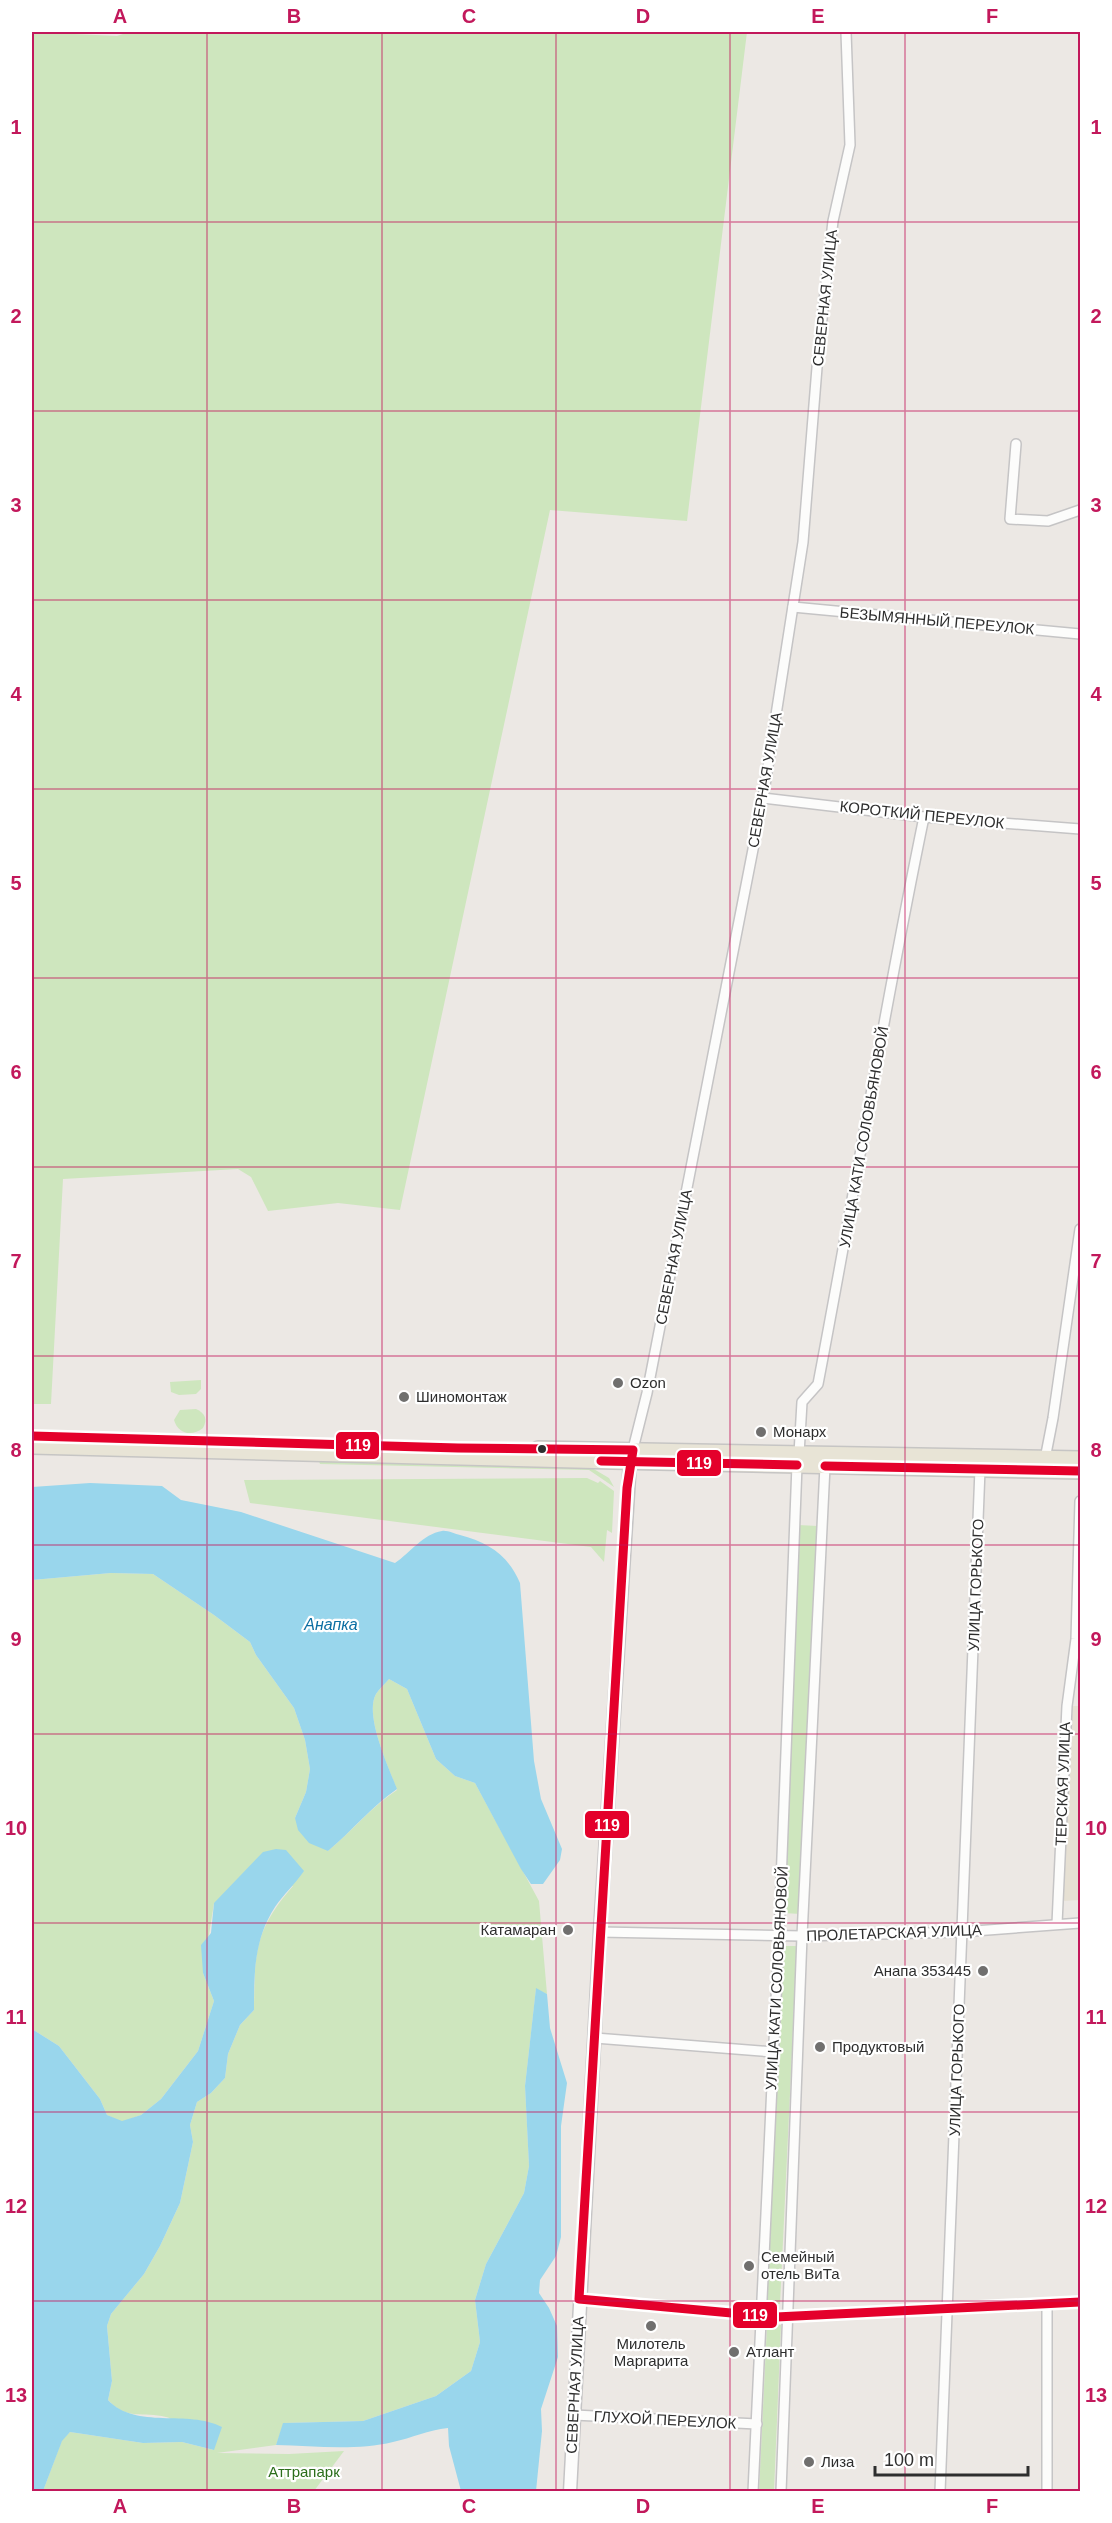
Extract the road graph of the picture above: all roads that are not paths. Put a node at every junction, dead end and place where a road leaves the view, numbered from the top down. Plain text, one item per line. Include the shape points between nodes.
1 (846, 32) edge
2 (1016, 444) dead end
3 (1080, 510) edge
4 (793, 607) junction
5 (1080, 634) edge
6 (763, 798) junction
7 (924, 817) junction
8 (1080, 829) edge
9 (1080, 1229) edge
10 (32, 1436) edge
11 (170, 1445) junction
12 (32, 1446) edge
13 (632, 1456) junction
14 (798, 1459) junction
15 (1045, 1459) junction
16 (1080, 1459) edge
17 (825, 1466) junction
18 (980, 1469) junction
19 (1080, 1471) edge
20 (1080, 1501) edge
21 (1080, 1923) edge
22 (1057, 1924) junction
23 (600, 1932) junction
24 (961, 1932) junction
25 (779, 1935) junction
26 (802, 1936) junction
27 (595, 2038) junction
28 (773, 2052) junction
29 (579, 2298) junction
30 (1080, 2302) edge
31 (1047, 2304) junction
32 (949, 2309) junction
33 (761, 2316) junction
34 (788, 2317) junction
35 (574, 2415) junction
36 (757, 2424) junction
37 (570, 2492) edge
38 (753, 2492) edge
39 (781, 2492) edge
40 (940, 2492) edge
41 (1047, 2492) edge

1 - 4 street, СЕВЕРНАЯ УЛИЦА via 850,144 833,221 803,542
2 - 3 street via 1010,519 1048,521
4 - 5 street, БЕЗЫМЯННЫЙ ПЕРЕУЛОК
4 - 6 street, СЕВЕРНАЯ УЛИЦА
6 - 7 street, КОРОТКИЙ ПЕРЕУЛОК
6 - 13 street, СЕВЕРНАЯ УЛИЦА
7 - 8 street, КОРОТКИЙ ПЕРЕУЛОК
7 - 14 street, УЛИЦА КАТИ СОЛОВЬЯНОВОЙ via 818,1384 802,1402
9 - 15 street
10 - 11 main road
11 - 12 main road
11 - 13 main road
13 - 14 main road
13 - 23 street, СЕВЕРНАЯ УЛИЦА
14 - 15 main road
14 - 17 main road
14 - 25 street, УЛИЦА КАТИ СОЛОВЬЯНОВОЙ
15 - 16 main road
17 - 18 main road
17 - 26 street, УЛИЦА КАТИ СОЛОВЬЯНОВОЙ
18 - 19 main road
18 - 24 street, УЛИЦА ГОРЬКОГО
20 - 22 street, ТЕРСКАЯ УЛИЦА via 1076,1639 1067,1706
21 - 22 street, ПРОЛЕТАРСКАЯ УЛИЦА
22 - 24 street, ПРОЛЕТАРСКАЯ УЛИЦА
23 - 25 street, ПРОЛЕТАРСКАЯ УЛИЦА
23 - 27 street, СЕВЕРНАЯ УЛИЦА
24 - 26 street, ПРОЛЕТАРСКАЯ УЛИЦА
24 - 32 street, УЛИЦА ГОРЬКОГО
25 - 26 street, ПРОЛЕТАРСКАЯ УЛИЦА
25 - 28 street, УЛИЦА КАТИ СОЛОВЬЯНОВОЙ
26 - 34 street, УЛИЦА КАТИ СОЛОВЬЯНОВОЙ
27 - 28 street
27 - 29 street, СЕВЕРНАЯ УЛИЦА
28 - 33 street, УЛИЦА КАТИ СОЛОВЬЯНОВОЙ
29 - 33 street
29 - 35 street, СЕВЕРНАЯ УЛИЦА
30 - 31 street
31 - 32 street
31 - 41 street
32 - 34 street
32 - 40 street, УЛИЦА ГОРЬКОГО
33 - 34 street
33 - 36 street, УЛИЦА КАТИ СОЛОВЬЯНОВОЙ
34 - 39 street, УЛИЦА КАТИ СОЛОВЬЯНОВОЙ
35 - 36 street, ГЛУХОЙ ПЕРЕУЛОК
35 - 37 street, СЕВЕРНАЯ УЛИЦА
36 - 38 street, УЛИЦА КАТИ СОЛОВЬЯНОВОЙ

